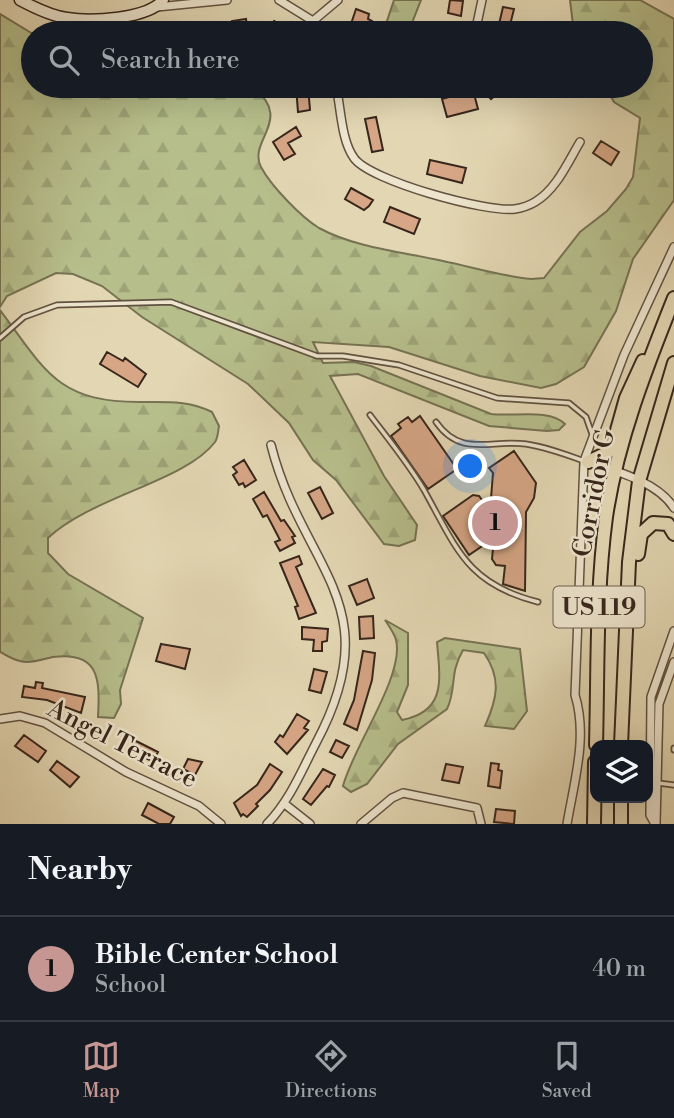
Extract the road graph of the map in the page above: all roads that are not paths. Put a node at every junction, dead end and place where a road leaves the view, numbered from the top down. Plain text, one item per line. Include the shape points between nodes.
1 (20, 0) edge
2 (227, 0) edge
3 (279, 0) edge
4 (338, 0) edge
5 (482, 0) edge
6 (160, 4) edge
7 (313, 21) joint
8 (478, 21) edge
9 (338, 98) edge
10 (580, 142) dead end
11 (674, 247) edge
12 (674, 298) edge
13 (665, 321) junction
14 (0, 338) edge
15 (674, 363) edge
16 (370, 415) dead end
17 (436, 422) dead end
18 (594, 439) junction
19 (271, 445) dead end
20 (586, 461) junction
21 (615, 470) junction
22 (639, 481) junction
23 (674, 508) edge
24 (674, 534) edge
25 (538, 602) dead end
26 (674, 631) edge
27 (625, 648) junction
28 (672, 658) edge
29 (0, 719) edge
30 (596, 740) edge
31 (621, 740) edge
32 (652, 740) edge
33 (653, 782) edge
34 (674, 783) edge
35 (594, 803) edge
36 (621, 803) edge
37 (651, 803) edge
38 (286, 805) junction
39 (221, 824) edge
40 (267, 824) edge
41 (310, 824) edge
42 (360, 824) edge
43 (481, 824) edge
44 (567, 824) edge
45 (594, 824) edge
46 (621, 824) edge
47 (656, 824) edge

1 - 6 street via 66,18 91,20 119,18
2 - 6 street
3 - 7 street
4 - 7 street
5 - 8 street
9 - 10 street via 348,148 366,170 427,194 513,210 545,195
11 - 18 street via 624,355
12 - 13 highway, Corridor G / US 119
13 - 20 highway via 626,398 614,441 607,453
13 - 21 highway, Corridor G / US 119
14 - 18 lane via 24,317 57,305 171,302 317,356 399,365 497,398 569,403 586,416
15 - 22 highway, Corridor G / US 119
16 - 25 lane via 404,458 453,545 478,575 495,588
17 - 20 lane via 455,442 525,444
18 - 20 street
19 - 38 street via 283,486 334,586 346,626 345,674 333,711
20 - 21 street
20 - 44 street via 575,695 580,738
21 - 22 street
21 - 30 highway, Corridor G / US 119 via 600,569
22 - 23 street
22 - 27 highway, Corridor G / US 119
24 - 27 highway via 668,524 653,523 641,534
26 - 28 street
27 - 31 highway, Corridor G / US 119
28 - 32 street via 651,697
29 - 39 street, Angel Terrace via 20,716 45,723 126,772 199,806
33 - 34 lane
35 - 45 highway
36 - 46 highway
37 - 47 street via 650,815
38 - 40 street
38 - 41 street
42 - 43 street via 403,793 477,808

